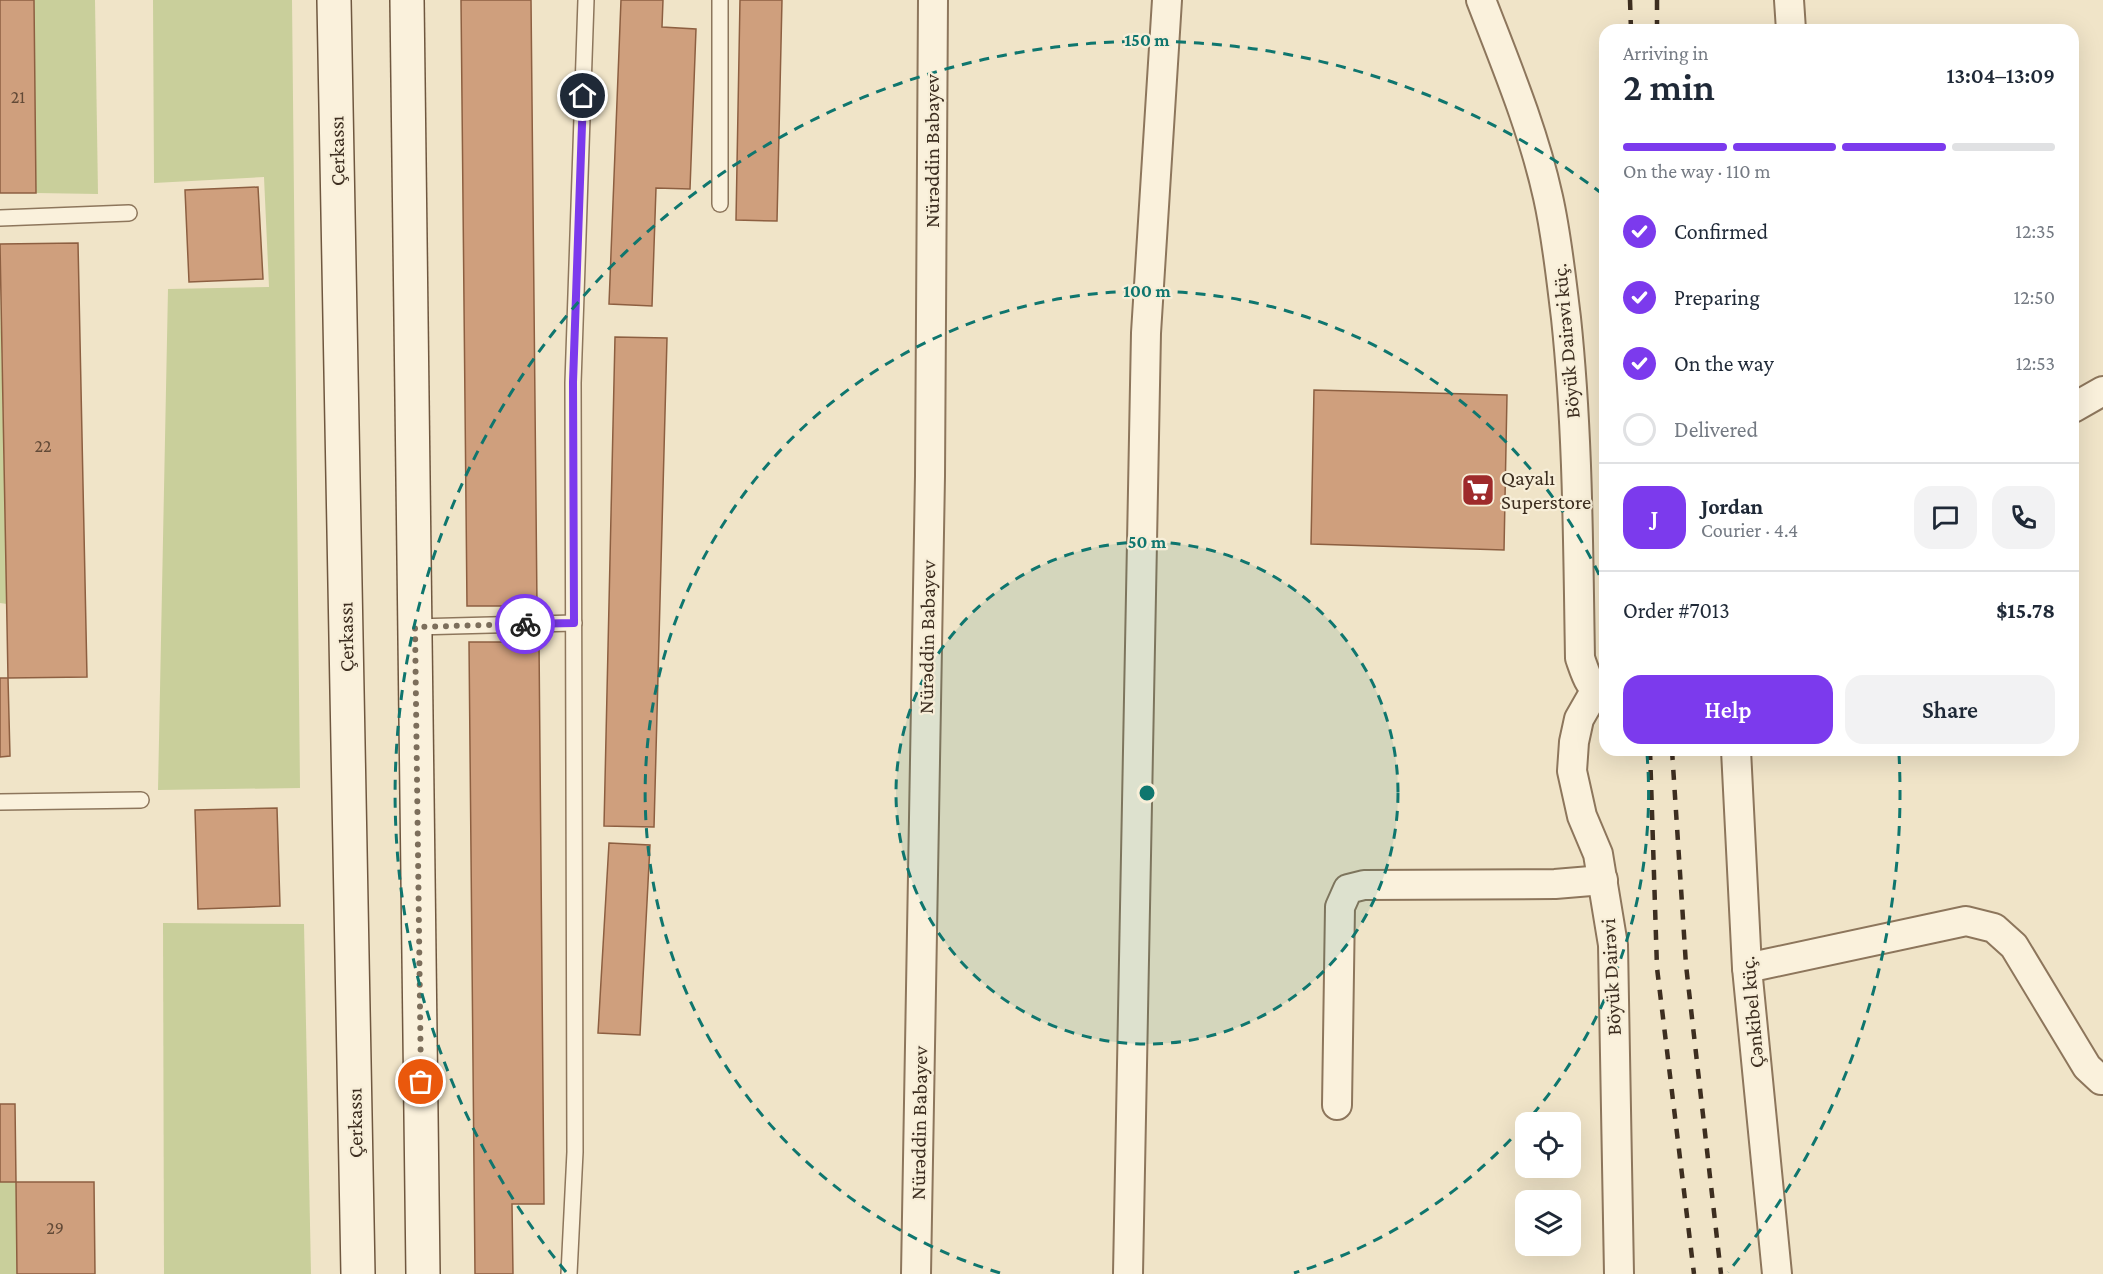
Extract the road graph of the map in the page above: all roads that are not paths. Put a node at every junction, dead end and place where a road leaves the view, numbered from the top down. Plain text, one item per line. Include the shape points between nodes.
1 (334, 0) edge
2 (407, 0) edge
3 (586, 0) edge
4 (720, 0) edge
5 (933, 0) edge
6 (1167, 0) edge
7 (1481, 0) edge
8 (1789, 0) edge
9 (1791, 24) edge
10 (720, 204) dead end
11 (129, 213) dead end
12 (0, 218) edge
13 (2103, 391) edge
14 (2079, 405) edge
15 (574, 623) junction
16 (415, 627) junction
17 (1599, 692) edge
18 (1599, 694) edge
19 (1736, 756) edge
20 (141, 800) dead end
21 (0, 801) edge
22 (1603, 880) junction
23 (1747, 968) junction
24 (2103, 1080) edge
25 (1337, 1105) dead end
26 (358, 1274) edge
27 (423, 1274) edge
28 (569, 1274) edge
29 (916, 1274) edge
30 (1128, 1274) edge
31 (1619, 1274) edge
32 (1777, 1274) edge

1 - 26 street, Çerkassı
2 - 16 street
3 - 15 lane via 573,382
4 - 10 lane
5 - 29 street, Nürəddin Babayev via 930,488
6 - 30 street via 1146,333
7 - 17 street, Böyük Dairəvi küç. via 1526,119 1549,198 1570,360 1581,658 1586,677
8 - 9 street
11 - 12 lane
13 - 14 street
15 - 16 lane
15 - 28 lane via 575,1152
16 - 27 street
18 - 22 street, Böyük Dairəvi via 1579,719 1572,771
19 - 23 street, Çənkibel küç.
20 - 21 lane
22 - 25 street via 1364,885 1348,890 1340,907
22 - 31 street, Böyük Dairəvi via 1612,945
23 - 24 street via 1966,921 1994,928 2014,946 2087,1067
23 - 32 street, Çənkibel küç.

